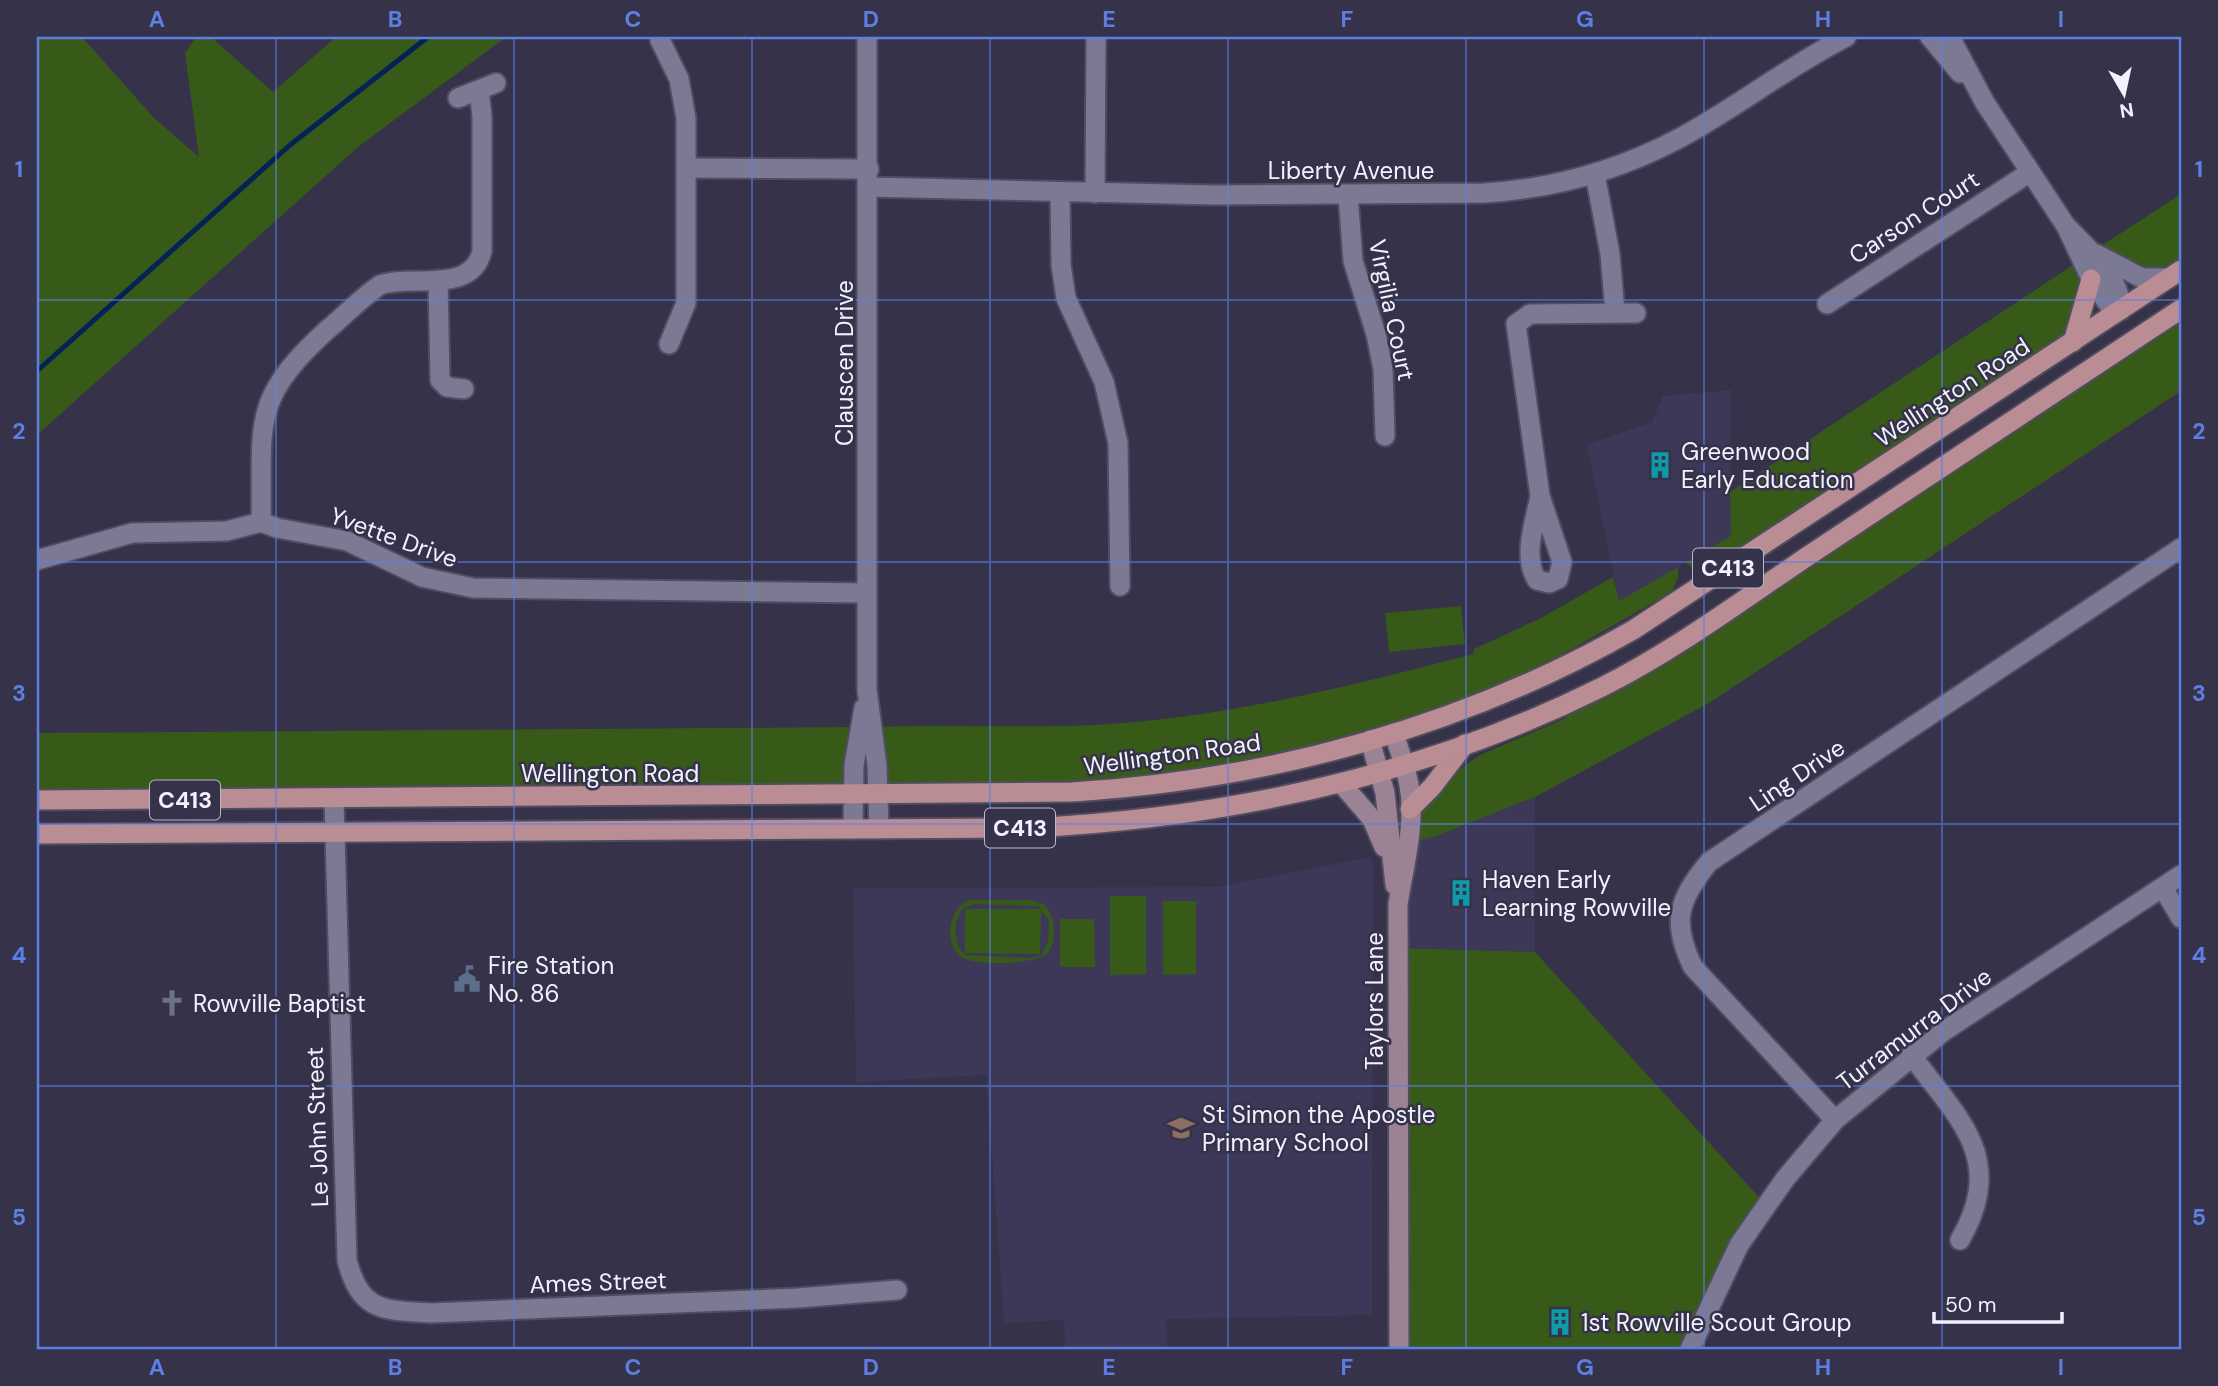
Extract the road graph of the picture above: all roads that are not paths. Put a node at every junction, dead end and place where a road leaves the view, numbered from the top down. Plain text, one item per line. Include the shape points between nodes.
1 (867, 37) edge
2 (1096, 37) edge
3 (1828, 37) edge
4 (1846, 37) edge
5 (1930, 37) edge
6 (1950, 37) edge
7 (660, 40) dead end
8 (1801, 60) junction
9 (458, 98) dead end
10 (1985, 103) junction
11 (687, 168) junction
12 (2029, 173) junction
13 (1595, 174) junction
14 (869, 178) junction
15 (1060, 192) junction
16 (1095, 193) junction
17 (1348, 195) junction
18 (2066, 226) junction
19 (2092, 252) junction
20 (2175, 274) edge
21 (2091, 279) junction
22 (438, 280) junction
23 (1827, 304) dead end
24 (2181, 309) edge
25 (2121, 310) junction
26 (1615, 312) junction
27 (1636, 313) dead end
28 (2138, 338) junction
29 (2073, 342) junction
30 (669, 344) dead end
31 (464, 389) dead end
32 (1385, 436) dead end
33 (1540, 496) dead end
34 (261, 522) junction
35 (2181, 548) edge
36 (37, 560) edge
37 (1120, 586) dead end
38 (867, 593) junction
39 (1633, 630) junction
40 (1652, 658) junction
41 (867, 690) junction
42 (1394, 733) junction
43 (1370, 740) junction
44 (1465, 744) junction
45 (1403, 765) junction
46 (1379, 773) junction
47 (1341, 783) junction
48 (854, 796) junction
49 (878, 796) junction
50 (37, 800) edge
51 (334, 800) junction
52 (1410, 809) junction
53 (853, 829) junction
54 (878, 829) junction
55 (334, 832) junction
56 (37, 834) edge
57 (2181, 875) edge
58 (2163, 888) junction
59 (1396, 896) junction
60 (2181, 918) edge
61 (1911, 1055) junction
62 (1835, 1120) junction
63 (1960, 1240) dead end
64 (346, 1242) joint
65 (897, 1290) dead end
66 (1399, 1349) edge
67 (1690, 1349) edge

1 - 14 street, Clauscen Drive
2 - 16 street
3 - 8 street, Liberty Avenue
4 - 8 street, Liberty Avenue
5 - 10 street
6 - 10 street
7 - 11 street via 682,93
8 - 13 street, Liberty Avenue via 1677,139
9 - 22 street via 487,87 482,116 482,251 467,273
10 - 12 street
11 - 14 street, Liberty Avenue
11 - 30 street via 686,303
12 - 18 street
12 - 23 street, Carson Court
13 - 17 street, Liberty Avenue via 1504,192
13 - 26 street
14 - 15 street, Liberty Avenue
14 - 38 street, Clauscen Drive
15 - 16 street, Liberty Avenue
15 - 37 street via 1066,299 1104,382 1118,443
16 - 17 street, Liberty Avenue
17 - 32 street, Virgilia Court via 1353,261 1383,369
18 - 19 street
18 - 21 street
19 - 20 street via 2142,278
19 - 25 street via 2121,297
20 - 25 main road, Wellington Road / C413
21 - 25 street via 2109,305
21 - 29 main road
22 - 31 street via 440,380 447,387
22 - 34 street via 380,285 283,374 270,398 262,431
24 - 28 main road, C413
25 - 28 main road
25 - 29 main road, Wellington Road / C413
26 - 27 street
26 - 33 street via 1530,314 1516,324
28 - 40 main road, C413
29 - 39 main road, Wellington Road / C413
34 - 36 street via 227,531 115,536
34 - 38 street, Yvette Drive via 347,541 422,577 472,588
35 - 62 street, Ling Drive via 1709,863 1687,889 1680,918 1682,945 1693,967
38 - 41 street, Clauscen Drive
39 - 40 main road
39 - 42 main road, Wellington Road / C413 via 1513,691
40 - 44 main road, C413 via 1603,687
41 - 48 street, Clauscen Drive via 854,765
41 - 49 street, Clauscen Drive
42 - 43 main road, Wellington Road / C413
42 - 45 main road, Taylors Lane
43 - 46 main road, Taylors Lane
43 - 49 main road, Wellington Road / C413 via 1273,765 1119,789
44 - 45 main road, C413
44 - 52 main road
45 - 46 main road, C413
45 - 52 main road, Taylors Lane
46 - 47 main road, C413
46 - 59 main road, Taylors Lane
47 - 54 main road, C413 via 1186,815 1107,824
47 - 59 main road via 1372,819
48 - 49 main road, Wellington Road / C413
48 - 51 main road, Wellington Road / C413
48 - 53 street, Clauscen Drive
49 - 54 street, Clauscen Drive
50 - 51 main road, Wellington Road / C413
51 - 55 street, Le John Street
52 - 59 main road, Taylors Lane
53 - 54 main road, C413
53 - 55 main road, C413
55 - 56 main road, C413
55 - 64 street, Le John Street
57 - 58 street, Turramurra Drive
58 - 60 street
58 - 61 street, Turramurra Drive
59 - 66 main road, Taylors Lane
61 - 62 street, Turramurra Drive
61 - 63 street via 1970,1136 1980,1166 1980,1197
62 - 67 street, Turramurra Drive via 1784,1180 1739,1245
64 - 65 street, Ames Street via 346,1259 357,1291 378,1307 393,1311 689,1303

